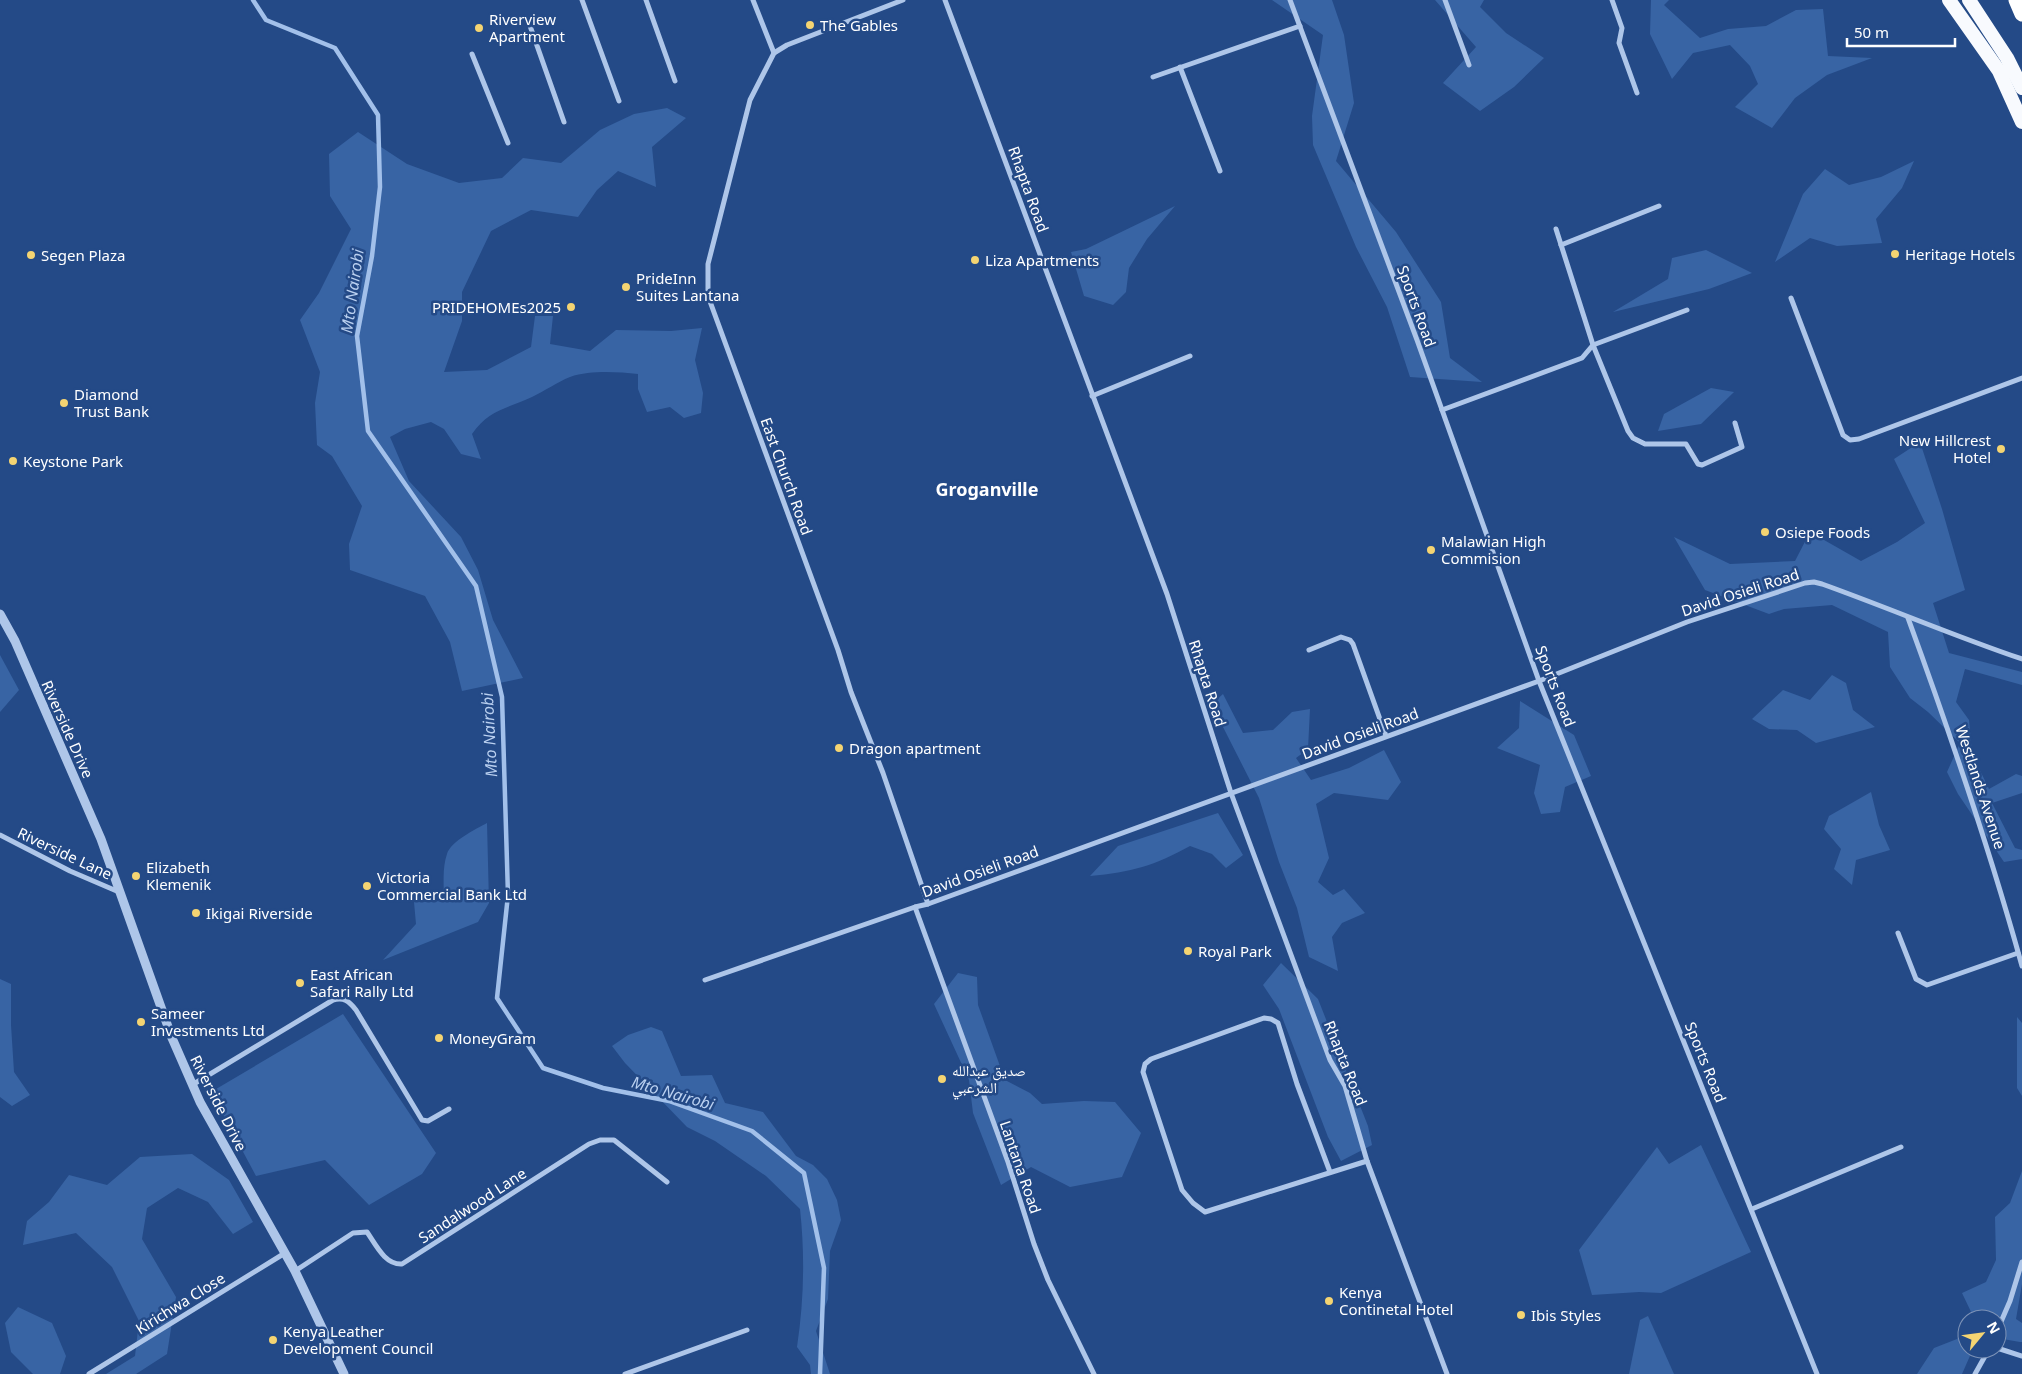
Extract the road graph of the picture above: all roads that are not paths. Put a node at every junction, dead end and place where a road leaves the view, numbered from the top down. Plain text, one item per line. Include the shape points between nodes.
1 (582, 0) edge
2 (646, 0) edge
3 (753, 0) edge
4 (903, 0) edge
5 (945, 0) edge
6 (1290, 0) edge
7 (1444, 0) edge
8 (1612, 0) edge
9 (1949, 0) edge
10 (1969, 0) edge
11 (2016, 0) edge
12 (2022, 14) edge
13 (529, 23) dead end
14 (1300, 26) junction
15 (774, 53) junction
16 (472, 54) dead end
17 (1469, 65) dead end
18 (1180, 68) junction
19 (1153, 77) dead end
20 (675, 81) dead end
21 (2022, 88) edge
22 (1637, 92) dead end
23 (619, 102) dead end
24 (564, 122) dead end
25 (2022, 122) edge
26 (508, 143) dead end
27 (1220, 171) dead end
28 (1659, 206) dead end
29 (1556, 229) dead end
30 (1561, 245) junction
31 (1791, 298) dead end
32 (1687, 310) dead end
33 (1593, 345) junction
34 (1190, 356) dead end
35 (2022, 378) edge
36 (1092, 396) junction
37 (1442, 410) junction
38 (1736, 423) dead end
39 (0, 614) edge
40 (1908, 617) junction
41 (1310, 650) dead end
42 (2022, 659) edge
43 (1539, 681) junction
44 (1386, 736) junction
45 (1231, 793) junction
46 (0, 835) edge
47 (120, 892) junction
48 (928, 904) junction
49 (915, 907) junction
50 (1898, 933) dead end
51 (2018, 953) junction
52 (2022, 966) edge
53 (705, 980) dead end
54 (192, 1085) junction
55 (449, 1109) dead end
56 (1901, 1147) dead end
57 (1366, 1161) junction
58 (1330, 1172) junction
59 (667, 1182) dead end
60 (1752, 1209) junction
61 (285, 1253) junction
62 (2022, 1262) edge
63 (295, 1271) junction
64 (2006, 1309) edge
65 (747, 1330) dead end
66 (2007, 1351) edge
67 (2022, 1356) edge
68 (1983, 1359) edge
69 (89, 1374) edge
70 (344, 1374) edge
71 (625, 1374) edge
72 (1094, 1374) edge
73 (1447, 1374) edge
74 (1817, 1374) edge
75 (1975, 1374) edge

1 - 23 street
2 - 20 street
3 - 15 street
4 - 15 street
5 - 36 street, Rhapta Road
6 - 14 street, Sports Road
7 - 17 street
8 - 22 street via 1622,28 1619,43
9 - 25 highway via 1999,72
10 - 21 highway via 2008,58
11 - 12 highway
13 - 24 street
14 - 18 street
14 - 37 street, Sports Road
15 - 48 street, East Church Road via 750,100 708,264 708,296
16 - 26 street
18 - 19 street
18 - 27 street
28 - 30 street
29 - 30 street
30 - 33 street
31 - 35 street via 1843,436 1850,440
32 - 33 street
33 - 37 street via 1582,358
33 - 38 street via 1628,431 1639,442 1686,444 1698,464 1702,465 1742,447
34 - 36 street
36 - 45 street, Rhapta Road via 1167,594
37 - 43 street, Sports Road
39 - 47 street, Riverside Drive via 70,766
40 - 42 street, David Osieli Road
40 - 43 street, David Osieli Road via 1822,584 1804,583 1687,622
40 - 51 street, Westlands Avenue via 1982,828
41 - 44 street via 1342,636 1350,640
43 - 44 street, David Osieli Road
43 - 60 street, Sports Road
44 - 45 street, David Osieli Road
45 - 48 street, David Osieli Road
45 - 57 street, Rhapta Road via 1330,1060 1345,1086
46 - 47 street, Riverside Lane
47 - 54 street, Riverside Drive
48 - 49 street, David Osieli Road
49 - 53 street, David Osieli Road
49 - 72 street, Lantana Road via 1037,1251
50 - 51 street via 1916,979 1927,985
51 - 52 street, Westlands Avenue
54 - 55 street via 333,1000 342,999 356,1010 422,1120 428,1121
54 - 61 street, Riverside Drive
56 - 60 street
57 - 58 street
57 - 73 street, Rhapta Road
58 - 58 street via 1205,1212 1182,1190 1143,1072 1145,1064 1151,1059 1271,1018 1278,1023
59 - 63 street, Sandalwood Lane via 614,1140 600,1140 402,1264 386,1258 367,1232 362,1232 353,1233
60 - 74 street, Sports Road
61 - 63 street, Riverside Drive
61 - 69 street, Kirichwa Close
62 - 64 street
63 - 70 street, Riverside Drive
65 - 71 street
66 - 67 street
68 - 75 street

